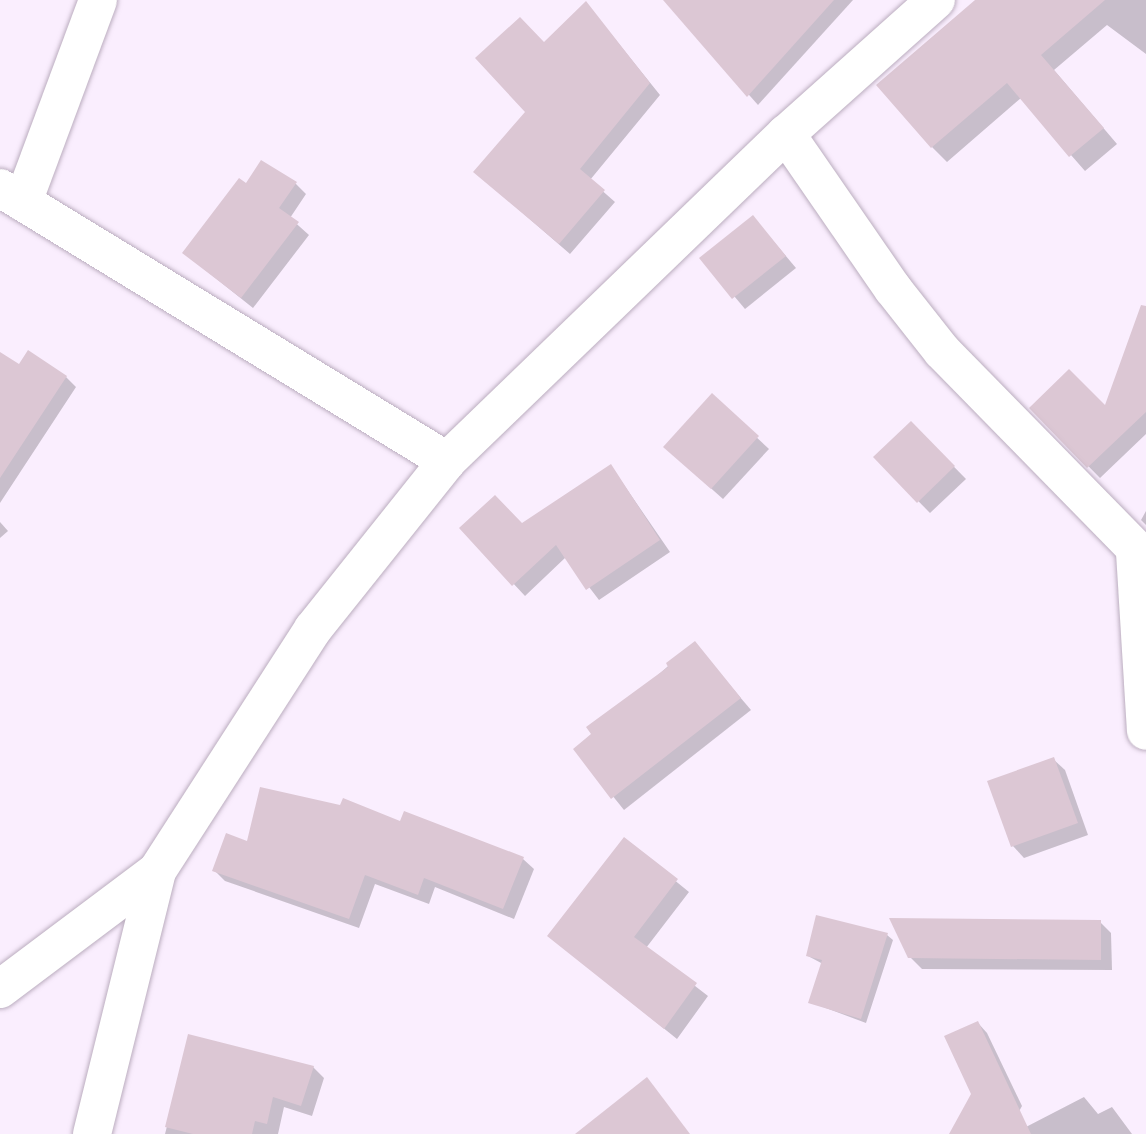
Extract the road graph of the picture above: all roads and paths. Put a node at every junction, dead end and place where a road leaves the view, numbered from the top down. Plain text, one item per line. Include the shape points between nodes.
1 (98, 0) edge
2 (936, 0) edge
3 (786, 134) junction
4 (11, 195) edge
5 (447, 461) junction
6 (1140, 555) edge
7 (1146, 731) edge
8 (157, 871) junction
9 (0, 989) edge
10 (92, 1134) edge

1 - 4 street
2 - 3 street
3 - 5 street
3 - 6 street via 893,289 943,351
4 - 5 street
5 - 8 street via 313,629
6 - 7 street
8 - 9 street
8 - 10 street

